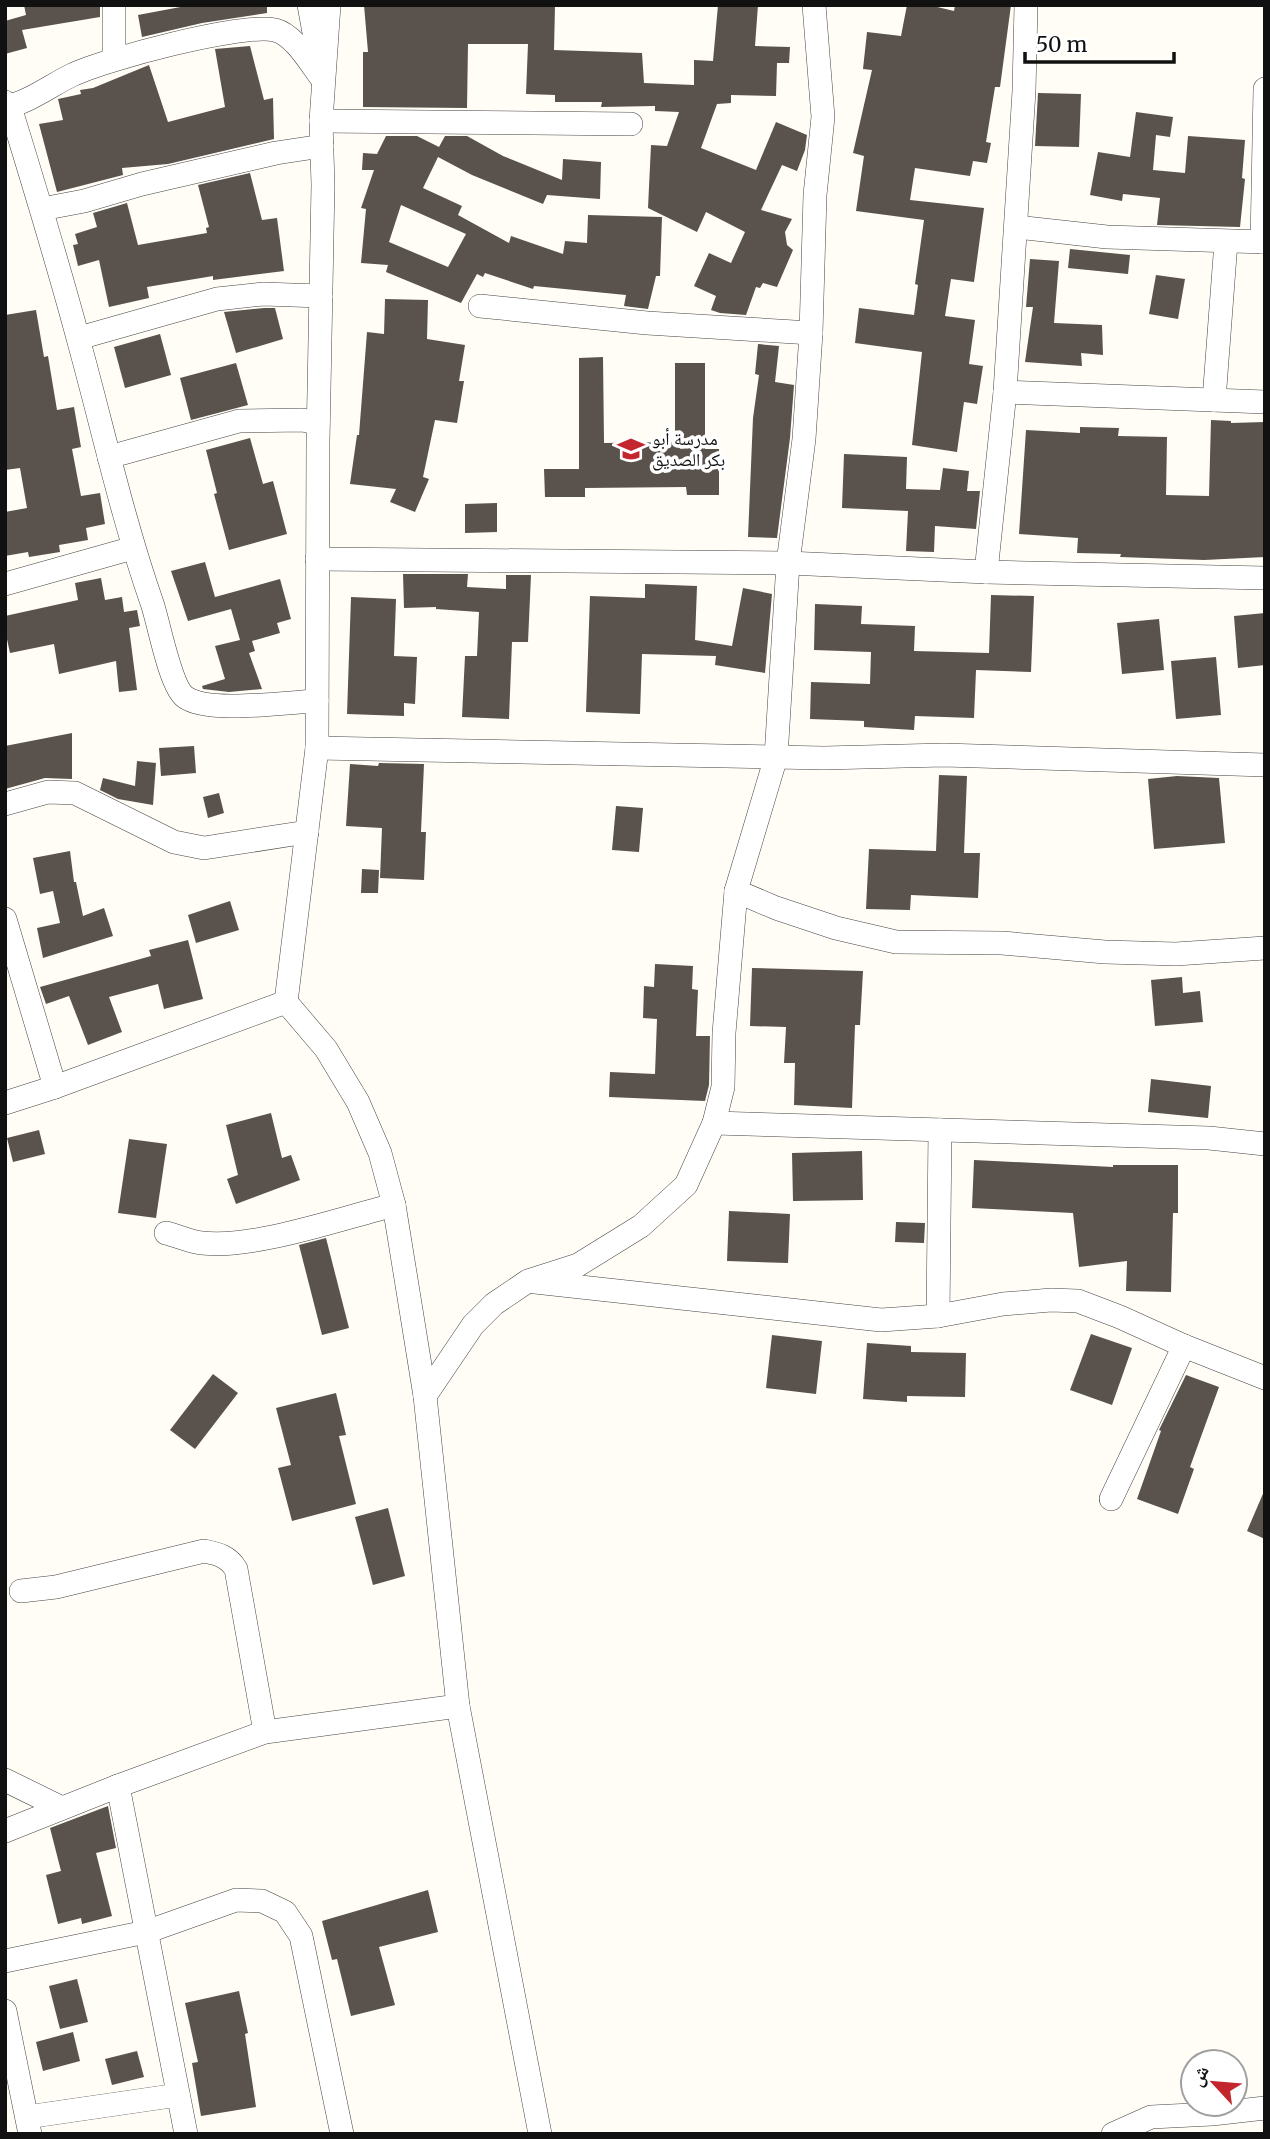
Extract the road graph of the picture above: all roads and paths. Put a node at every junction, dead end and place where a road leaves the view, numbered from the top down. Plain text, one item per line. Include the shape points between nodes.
1 (114, 5) edge
2 (309, 5) edge
3 (329, 5) edge
4 (814, 5) edge
5 (1026, 5) edge
6 (114, 59) junction
7 (323, 80) junction
8 (1265, 89) edge
9 (7, 106) edge
10 (321, 121) junction
11 (631, 124) dead end
12 (322, 146) junction
13 (42, 209) junction
14 (1016, 227) junction
15 (1226, 242) junction
16 (1264, 242) edge
17 (321, 296) junction
18 (480, 306) dead end
19 (811, 334) junction
20 (79, 338) junction
21 (1005, 392) junction
22 (1214, 400) junction
23 (1265, 402) edge
24 (318, 423) junction
25 (109, 457) junction
26 (133, 548) junction
27 (317, 559) junction
28 (788, 563) junction
29 (986, 572) junction
30 (1265, 578) edge
31 (5, 584) edge
32 (317, 701) junction
33 (317, 748) junction
34 (776, 757) junction
35 (1265, 765) edge
36 (5, 804) edge
37 (307, 832) junction
38 (736, 891) junction
39 (5, 919) edge
40 (1265, 948) edge
41 (286, 1002) junction
42 (55, 1087) junction
43 (5, 1103) edge
44 (714, 1123) junction
45 (940, 1130) junction
46 (1265, 1144) edge
47 (394, 1205) junction
48 (166, 1233) dead end
49 (528, 1281) junction
50 (938, 1316) junction
51 (1184, 1346) junction
52 (1265, 1378) edge
53 (425, 1396) junction
54 (1111, 1499) dead end
55 (20, 1591) dead end
56 (458, 1706) junction
57 (265, 1732) junction
58 (5, 1780) edge
59 (118, 1786) junction
60 (62, 1808) junction
61 (5, 1832) edge
62 (146, 1932) junction
63 (5, 1961) edge
64 (5, 2011) edge
65 (178, 2095) junction
66 (1265, 2108) edge
67 (29, 2126) edge
68 (186, 2134) edge
69 (342, 2134) edge
70 (540, 2134) edge
71 (1113, 2134) edge

1 - 6 street
2 - 7 street
3 - 7 street
4 - 19 street via 822,117
5 - 14 street
6 - 7 street via 232,33 277,30
6 - 9 street
7 - 10 street
8 - 16 street
9 - 13 street
10 - 11 street
10 - 12 street
12 - 13 street
12 - 17 street
13 - 20 street
14 - 15 street
14 - 21 street
15 - 16 street
15 - 22 street
17 - 20 street via 263,294 217,299
17 - 24 street
18 - 19 street
19 - 28 street via 804,439
20 - 25 street
21 - 22 street
21 - 29 street
22 - 23 street
24 - 25 street via 240,421
24 - 27 street
25 - 26 street
26 - 31 street
26 - 32 street via 177,688 186,698 219,706
27 - 28 street
27 - 32 street
28 - 29 street
28 - 34 street
29 - 30 street
32 - 33 street
33 - 34 street
33 - 37 street
34 - 35 street via 944,755
34 - 38 street
36 - 37 street via 48,792 75,793 174,842 204,848
37 - 41 street
38 - 40 street via 836,928 896,942 1002,943 1176,954
38 - 44 street via 723,1087
39 - 42 street
41 - 42 street
41 - 47 street via 326,1049 358,1102 380,1153
42 - 43 street
44 - 45 street
44 - 49 street via 686,1185 641,1226 578,1265
45 - 46 street via 1209,1138
45 - 50 street
47 - 48 street via 233,1242 202,1243
47 - 53 street
49 - 50 street via 881,1320
49 - 53 street via 473,1325
50 - 51 street via 1003,1304 1078,1301
51 - 52 street
51 - 54 street
53 - 56 street
55 - 57 street via 121,1573 204,1551 222,1554 236,1569
56 - 57 street
56 - 70 street
57 - 59 street
58 - 60 street
59 - 60 street
59 - 62 street
60 - 61 street
62 - 63 street
62 - 65 street
62 - 69 street via 236,1900 262,1901 285,1912 301,1936
64 - 67 street
65 - 67 street
65 - 68 street
66 - 71 street via 1151,2117

